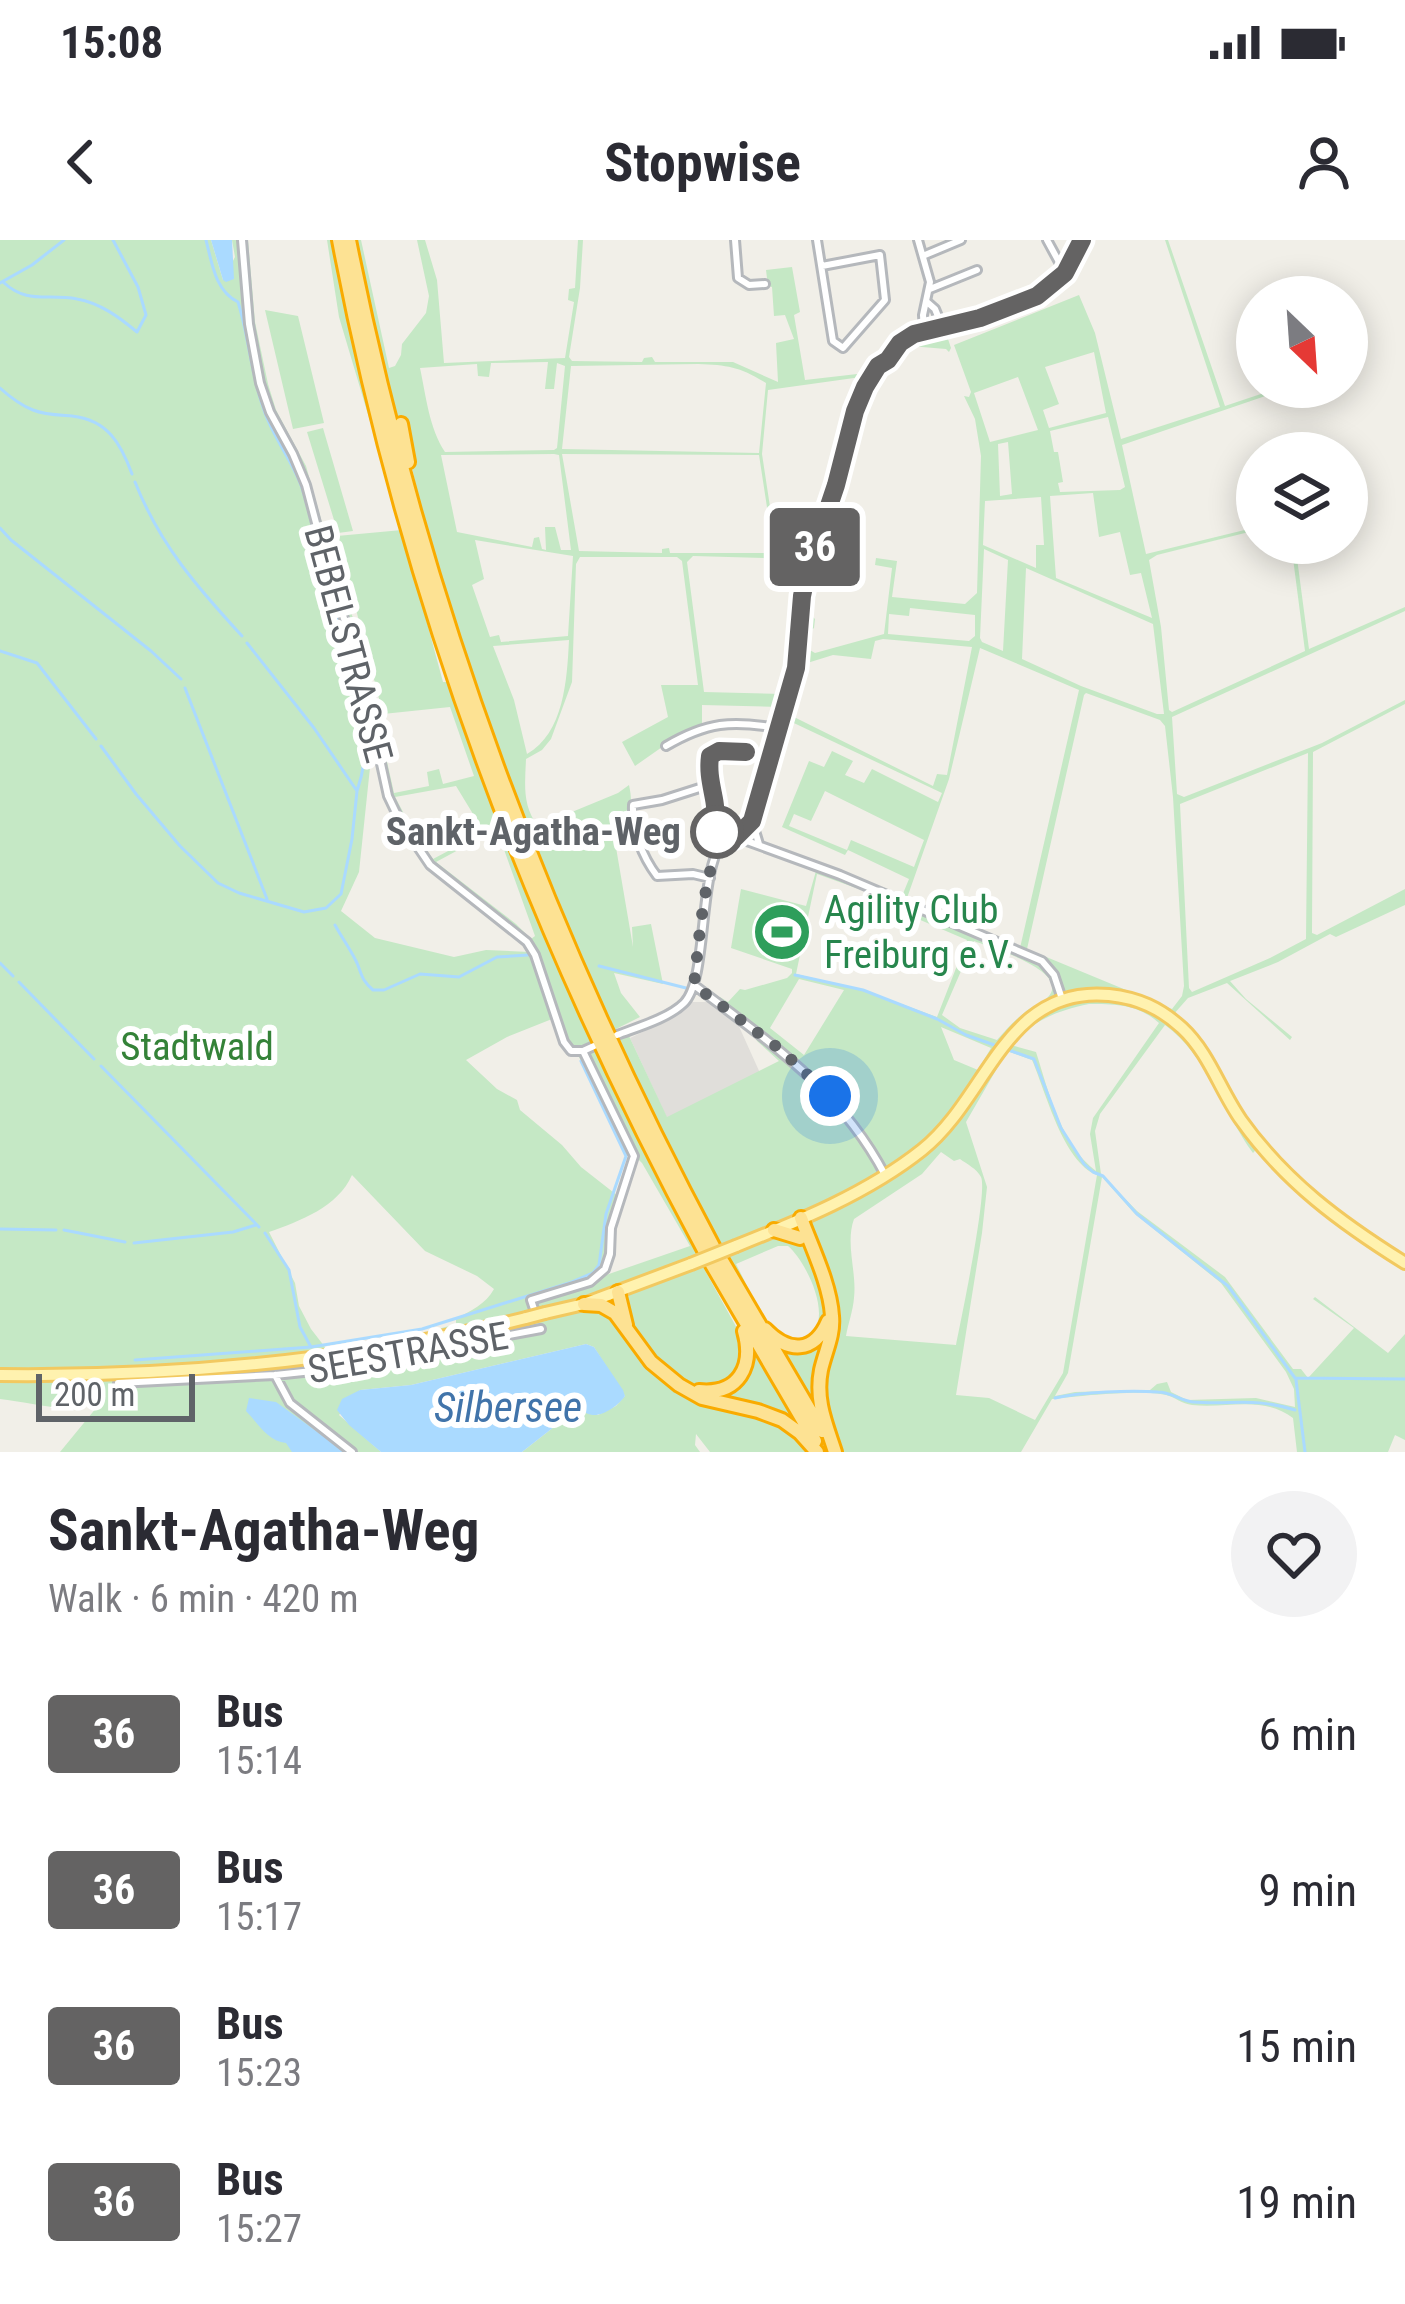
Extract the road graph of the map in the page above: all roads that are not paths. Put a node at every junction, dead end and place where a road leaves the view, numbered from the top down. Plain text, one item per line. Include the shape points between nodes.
1 (242, 240) edge
2 (339, 240) edge
3 (349, 240) edge
4 (735, 240) edge
5 (817, 240) edge
6 (918, 240) edge
7 (961, 240) edge
8 (1047, 240) edge
9 (1082, 240) edge
10 (924, 255) junction
11 (822, 266) junction
12 (977, 270) dead end
13 (1065, 273) junction
14 (765, 284) dead end
15 (930, 289) junction
16 (927, 302) junction
17 (942, 326) junction
18 (924, 331) junction
19 (401, 424) dead end
20 (409, 493) junction
21 (778, 728) junction
22 (666, 746) dead end
23 (769, 757) junction
24 (710, 785) junction
25 (752, 821) junction
26 (736, 837) junction
27 (722, 841) junction
28 (759, 844) junction
29 (710, 878) junction
30 (693, 989) junction
31 (1062, 1000) junction
32 (617, 1035) dead end
33 (594, 1046) dead end
34 (583, 1051) junction
35 (885, 1175) junction
36 (797, 1220) junction
37 (774, 1230) junction
38 (800, 1238) junction
39 (713, 1255) junction
40 (814, 1258) junction
41 (1405, 1263) edge
42 (613, 1294) junction
43 (584, 1304) junction
44 (831, 1308) junction
45 (745, 1312) junction
46 (615, 1313) junction
47 (535, 1314) junction
48 (626, 1326) junction
49 (541, 1329) dead end
50 (0, 1375) edge
51 (275, 1375) junction
52 (118, 1383) dead end
53 (686, 1389) junction
54 (352, 1452) edge
55 (820, 1452) edge
56 (835, 1452) edge

1 - 34 street, BEBELSTRASSE via 260,383 305,485 360,667 388,796 430,865 536,955 564,1042
2 - 39 highway via 402,506 481,753 595,1034
3 - 20 highway
4 - 14 street via 738,278
5 - 11 street
6 - 10 street
7 - 10 street
8 - 13 street
9 - 13 street
10 - 15 street
11 - 11 street via 833,341 843,348 885,300 880,255
12 - 15 street
13 - 17 street via 1021,304
15 - 16 street
16 - 17 street
16 - 18 street
17 - 18 street
18 - 21 street via 892,346 860,399 808,568 796,668
19 - 20 highway
20 - 39 highway via 538,876
21 - 22 street via 716,724
21 - 23 street
23 - 24 street via 714,752
23 - 25 street
24 - 27 street
24 - 29 street via 633,805 632,818 657,876
25 - 26 street
25 - 28 street
26 - 27 street
26 - 28 street
27 - 29 street
28 - 31 street via 1042,962
29 - 30 street
30 - 32 street via 679,1008
30 - 35 street via 781,1050 830,1096
31 - 35 main road via 1033,1014 947,1128
31 - 41 main road via 1136,999 1169,1017 1194,1041 1276,1165 1341,1222
33 - 34 street
34 - 47 street, SEESTRASSE via 634,1156 605,1269 590,1282 531,1300
35 - 36 main road
36 - 37 main road
36 - 38 highway
36 - 40 highway
37 - 38 highway
37 - 42 main road, bridge
38 - 40 highway
39 - 45 highway
40 - 44 highway
42 - 43 main road
42 - 46 highway
42 - 48 highway
43 - 46 highway
43 - 47 main road
44 - 45 highway via 822,1334 799,1346 780,1342
44 - 56 highway via 819,1388
45 - 53 highway via 748,1347 733,1384 706,1393
45 - 55 highway
45 - 56 highway
46 - 48 highway
47 - 50 main road via 314,1360
48 - 53 highway via 651,1362
49 - 51 street, SEESTRASSE
51 - 52 street, SEESTRASSE
51 - 54 street, SEESTRASSE via 290,1403
53 - 55 highway via 782,1420

